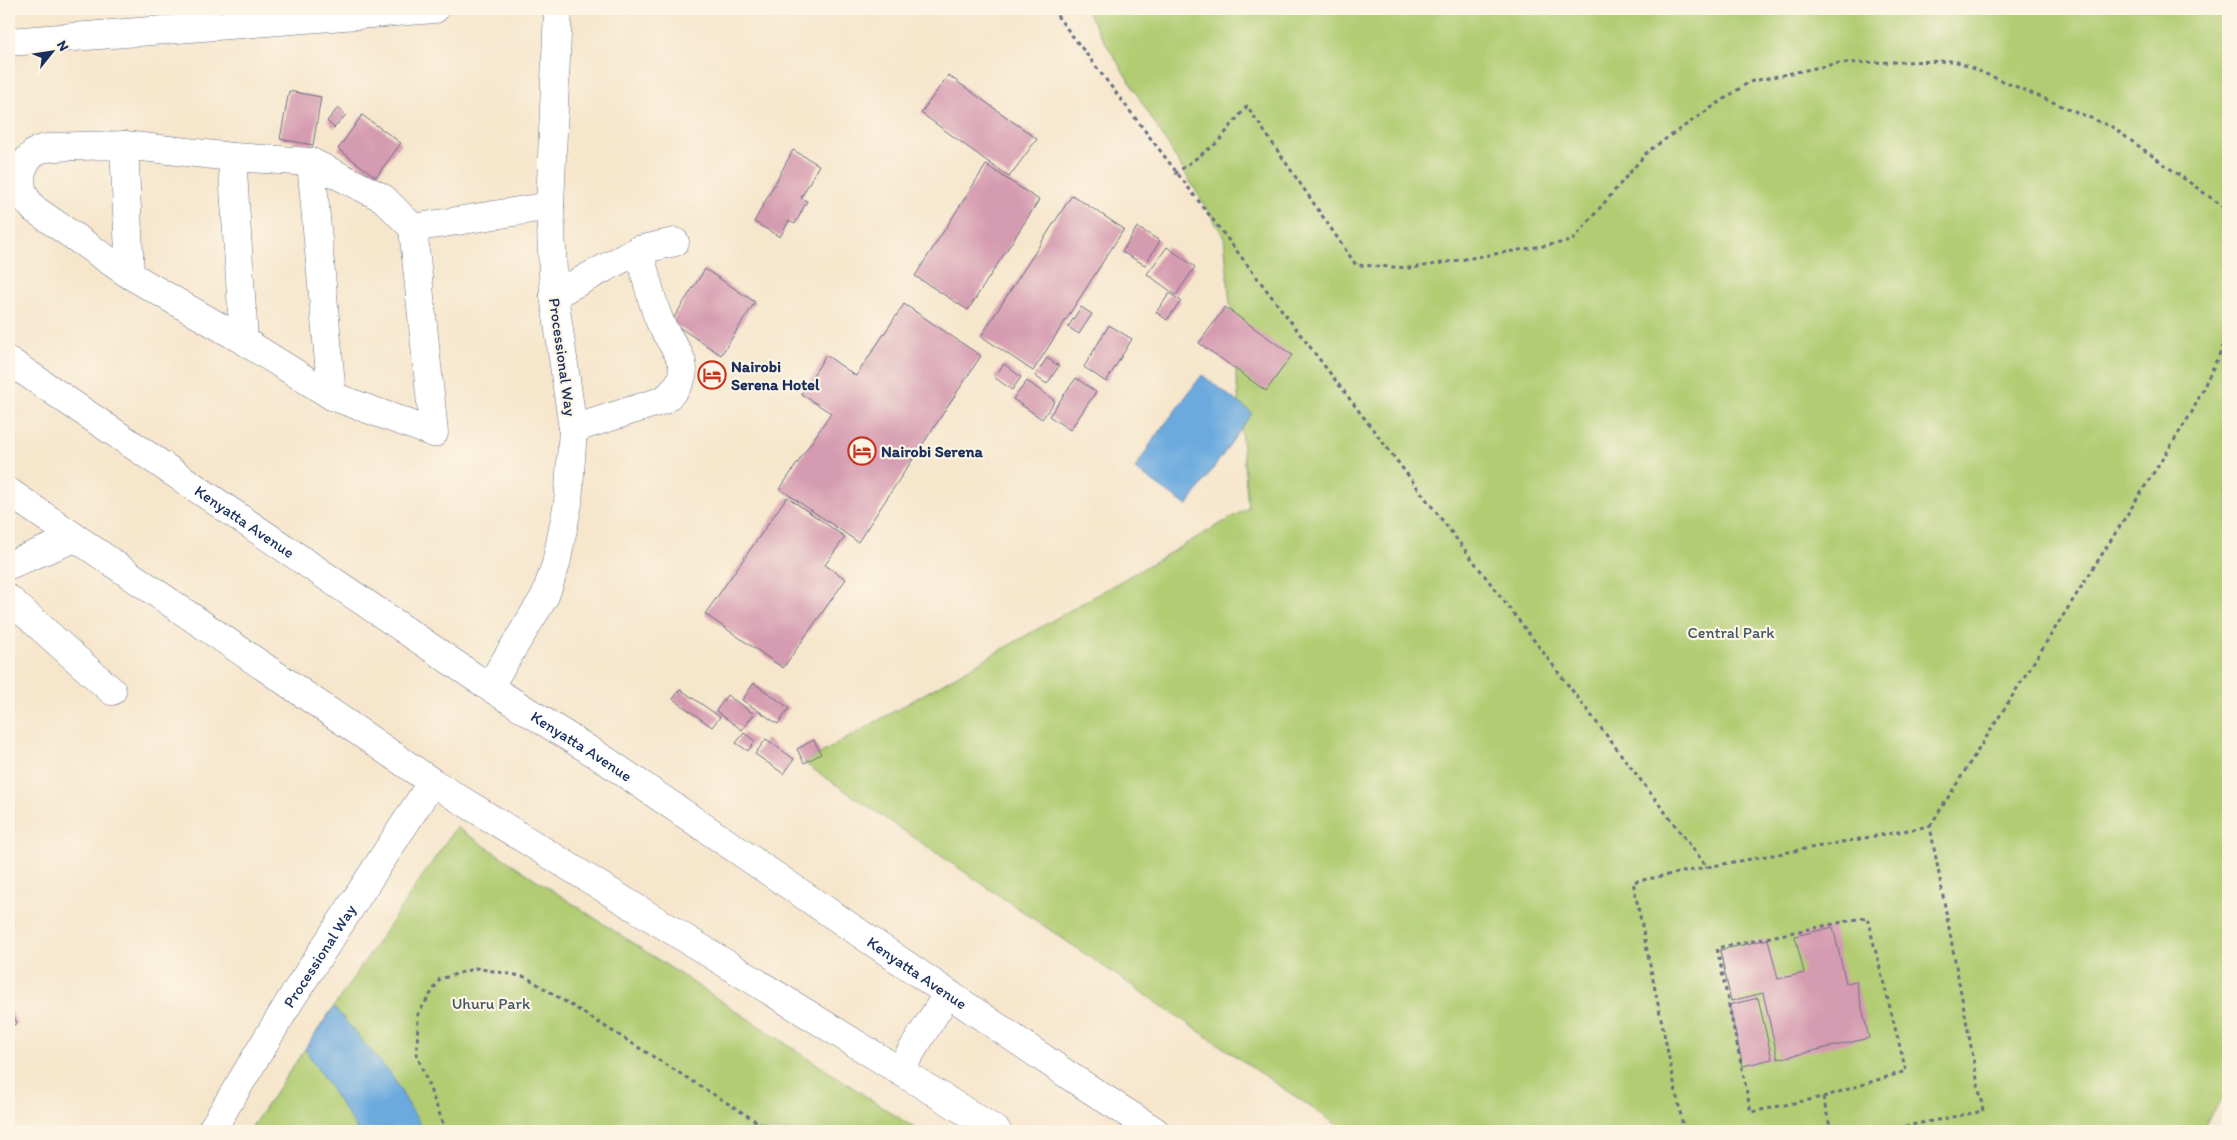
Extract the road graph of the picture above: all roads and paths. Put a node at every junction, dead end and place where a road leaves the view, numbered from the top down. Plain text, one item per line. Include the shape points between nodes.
1 (436, 9) edge
2 (558, 9) edge
3 (1052, 9) edge
4 (317, 13) edge
5 (9, 42) edge
6 (124, 145) junction
7 (232, 157) junction
8 (311, 162) junction
9 (1175, 174) junction
10 (550, 206) junction
11 (2228, 210) edge
12 (413, 228) junction
13 (674, 242) dead end
14 (639, 250) junction
15 (130, 275) junction
16 (554, 295) junction
17 (2228, 336) edge
18 (244, 341) junction
19 (9, 361) edge
20 (332, 396) junction
21 (573, 429) junction
22 (9, 492) edge
23 (75, 538) junction
24 (9, 565) edge
25 (9, 600) edge
26 (489, 687) junction
27 (112, 691) dead end
28 (432, 782) junction
29 (1930, 826) junction
30 (1707, 867) junction
31 (948, 993) junction
32 (899, 1071) junction
33 (1823, 1097) junction
34 (211, 1131) edge
35 (446, 1131) edge
36 (772, 1131) edge
37 (996, 1131) edge
38 (1155, 1131) edge
39 (1684, 1131) edge
40 (1830, 1131) edge
41 (1881, 1131) edge

1 - 4 main road
2 - 10 main road, Processional Way
3 - 9 path
4 - 5 main road
6 - 7 main road
6 - 15 main road
6 - 15 main road via 41,149 27,160 21,182 34,209
7 - 8 main road
7 - 18 main road
8 - 12 main road via 383,198
8 - 20 main road
9 - 11 path via 1218,142 1247,106 1356,265 1412,268 1572,241 1648,151 1750,82 1839,63 1955,61 2112,127
9 - 30 path
10 - 12 main road
10 - 16 main road, Processional Way
12 - 20 main road via 434,433
13 - 14 main road
14 - 16 main road
14 - 21 main road via 658,318 681,357 683,369 680,380 664,400
15 - 18 main road
16 - 21 main road, Processional Way
17 - 29 path via 2192,412
18 - 20 main road
19 - 26 main road, Kenyatta Avenue
21 - 26 main road, Processional Way via 568,503 556,564 545,596
22 - 23 main road
23 - 24 main road
23 - 28 main road
25 - 27 main road
26 - 31 main road, Kenyatta Avenue via 602,758
28 - 32 main road
28 - 34 main road, Processional Way via 293,996
29 - 30 path
29 - 41 path via 1983,1110
30 - 39 path via 1633,882
31 - 32 main road
31 - 38 main road, Kenyatta Avenue
32 - 37 main road
33 - 33 path via 1906,1072 1867,917 1716,948 1752,1112
33 - 40 path
35 - 36 path via 417,1056 418,1014 440,979 476,968 526,977

